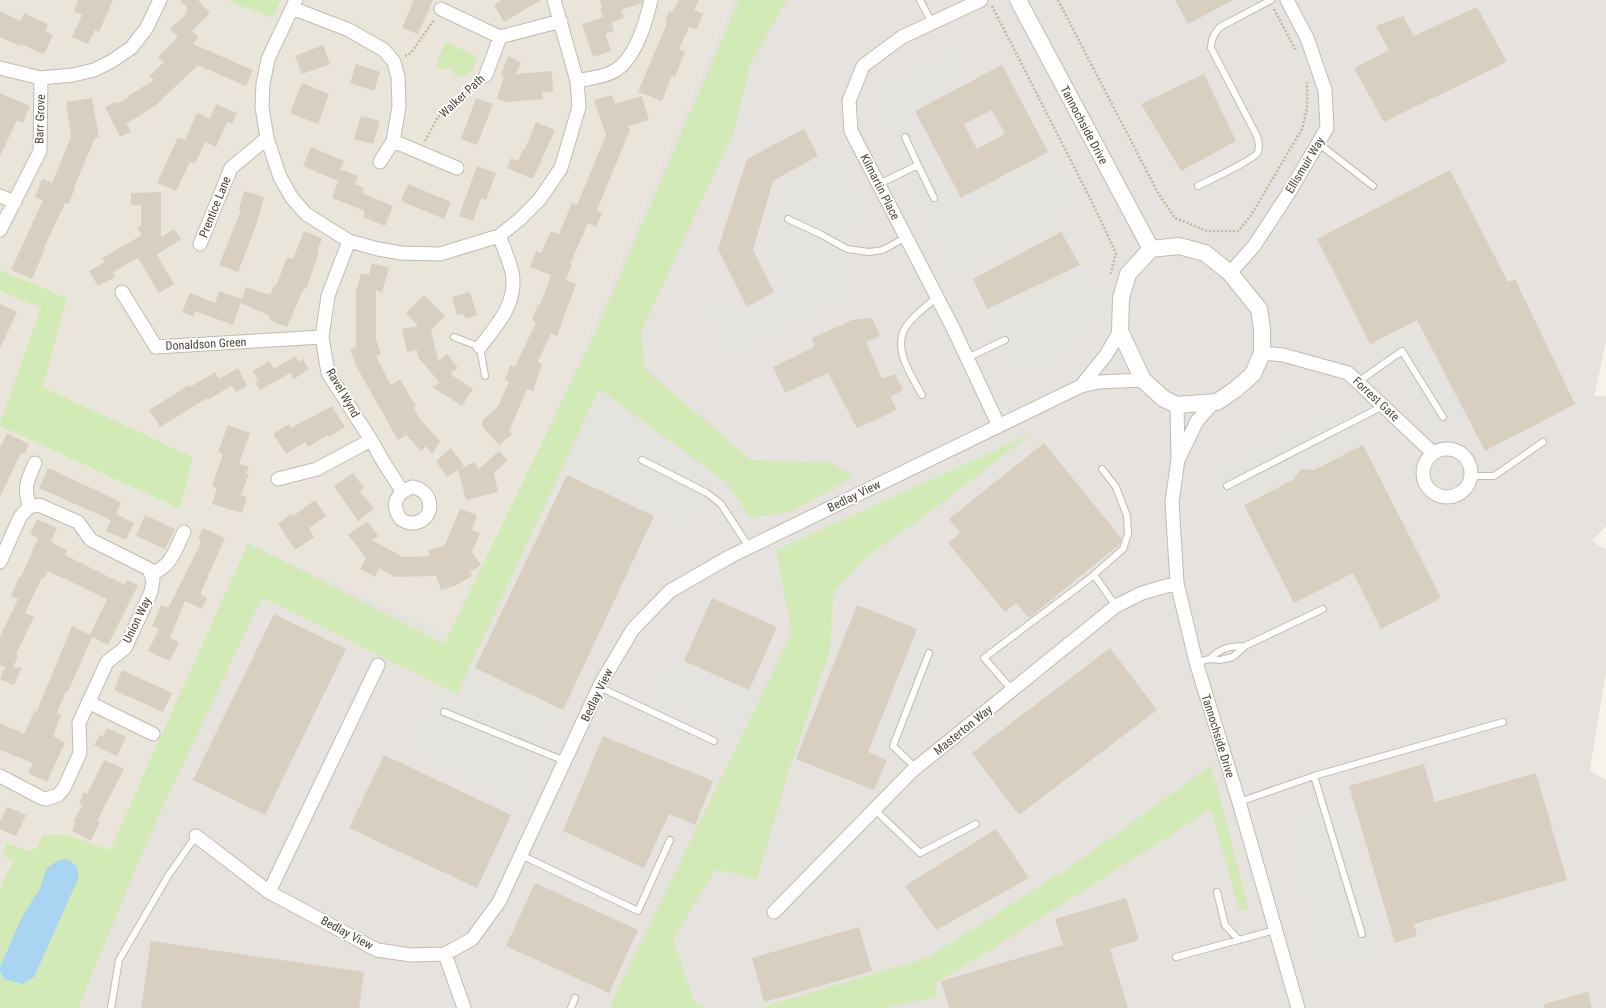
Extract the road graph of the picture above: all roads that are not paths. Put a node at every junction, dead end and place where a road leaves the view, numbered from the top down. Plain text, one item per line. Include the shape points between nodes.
1 (160, 0) edge
2 (554, 0) edge
3 (651, 0) edge
4 (920, 0) edge
5 (981, 0) edge
6 (1018, 0) edge
7 (1270, 0) edge
8 (1287, 0) edge
9 (294, 4) edge
10 (441, 9) road end
11 (561, 20) junction
12 (932, 23) junction
13 (500, 37) junction
14 (0, 68) edge
15 (486, 75) road end
16 (42, 78) junction
17 (578, 81) junction
18 (905, 137) dead end
19 (267, 138) junction
20 (392, 140) junction
21 (1318, 143) junction
22 (380, 162) dead end
23 (918, 166) junction
24 (457, 168) dead end
25 (878, 184) junction
26 (1198, 186) dead end
27 (1373, 186) dead end
28 (0, 196) edge
29 (934, 198) dead end
30 (15, 202) junction
31 (788, 220) dead end
32 (0, 230) edge
33 (500, 236) junction
34 (906, 237) junction
35 (349, 241) junction
36 (200, 244) dead end
37 (1151, 249) junction
38 (1230, 273) junction
39 (122, 292) dead end
40 (937, 297) junction
41 (1120, 331) junction
42 (322, 337) junction
43 (454, 337) dead end
44 (1005, 340) dead end
45 (480, 347) junction
46 (1262, 353) junction
47 (967, 358) junction
48 (485, 376) dead end
49 (1143, 380) junction
50 (1358, 382) junction
51 (1081, 386) junction
52 (922, 395) dead end
53 (1214, 402) junction
54 (1177, 405) junction
55 (1384, 406) junction
56 (1443, 417) dead end
57 (999, 426) junction
58 (371, 440) junction
59 (1543, 442) dead end
60 (1433, 453) junction
61 (1178, 459) junction
62 (642, 460) dead end
63 (35, 464) dead end
64 (1102, 469) dead end
65 (1471, 476) junction
66 (278, 479) dead end
67 (1227, 486) dead end
68 (402, 491) dead end
69 (30, 507) junction
70 (184, 532) dead end
71 (749, 547) junction
72 (0, 562) edge
73 (152, 574) junction
74 (1094, 575) junction
75 (1177, 583) junction
76 (1116, 606) junction
77 (1323, 609) dead end
78 (1245, 646) junction
79 (929, 653) dead end
80 (1210, 659) junction
81 (1196, 662) junction
82 (378, 665) dead end
83 (599, 687) junction
84 (1012, 690) junction
85 (88, 702) junction
86 (444, 712) dead end
87 (1503, 722) dead end
88 (153, 734) dead end
89 (714, 740) dead end
90 (565, 761) junction
91 (916, 768) junction
92 (1314, 776) junction
93 (2, 781) edge
94 (1239, 802) junction
95 (874, 809) junction
96 (976, 824) dead end
97 (196, 836) joint
98 (670, 840) dead end
99 (521, 855) junction
100 (269, 892) junction
101 (1217, 892) dead end
102 (774, 912) dead end
103 (1275, 930) junction
104 (1362, 934) dead end
105 (1239, 940) junction
106 (445, 954) junction
107 (1176, 957) dead end
108 (575, 998) dead end
109 (111, 1008) edge
110 (464, 1008) edge
111 (571, 1008) edge
112 (1298, 1008) edge

1 - 16 street via 146,29 131,48 112,61 94,70
2 - 11 street
3 - 17 street via 645,23 628,58 616,70
4 - 12 lane
5 - 12 street, Kilmartin Place
6 - 37 street, Tannochside Drive
7 - 26 lane via 1220,28 1211,40 1211,48 1260,142 1257,153 1247,161
8 - 21 street, Ellismuir Way via 1308,38 1325,90 1327,128
9 - 19 street via 268,59 262,107
9 - 20 street via 350,30 384,50 394,62 398,77 399,107
10 - 13 street
11 - 13 street
11 - 17 street
12 - 25 street, Kilmartin Place via 902,37 863,66 849,101 851,131
13 - 15 street, Walker Path
14 - 16 street
16 - 30 street, Barr Grove via 40,151
17 - 33 street via 579,107 561,168 540,199
18 - 23 lane
19 - 35 street via 280,178 292,198 306,214
19 - 36 street, Prentice Lane via 231,168
20 - 22 street
20 - 24 street
21 - 27 lane
21 - 38 street, Ellismuir Way via 1254,246
23 - 25 lane
23 - 29 lane
25 - 34 street, Kilmartin Place
28 - 30 street
30 - 32 street, Barr Grove
31 - 34 lane via 822,235 847,250 883,250
33 - 35 street via 440,254 401,253
33 - 45 street via 512,272 513,294 504,316
34 - 40 street, Kilmartin Place
35 - 42 street, Ravel Wynd via 328,296
37 - 38 street, Tannochside Drive via 1179,246 1205,253
37 - 41 street via 1128,274 1121,298
38 - 46 street, Tannochside Drive via 1259,309
39 - 42 street, Donaldson Green via 156,347
40 - 47 street, Kilmartin Place
40 - 52 lane via 907,325 901,339 903,360
41 - 49 street
41 - 51 street, Bedlay View via 1106,355
42 - 58 street, Ravel Wynd via 328,372
43 - 45 lane
44 - 47 lane
45 - 48 lane
46 - 50 street, Forrest Gate via 1283,355 1348,373
46 - 53 street, Tannochside Drive via 1253,374 1236,390
47 - 57 street, Kilmartin Place
49 - 51 street, Bedlay View via 1099,382
49 - 54 street via 1164,399
50 - 55 street, Forrest Gate
50 - 56 lane via 1402,350
51 - 57 street, Bedlay View
53 - 54 street, Tannochside Drive
53 - 61 street, Tannochside Drive via 1198,421
54 - 61 street, Tannochside Drive
55 - 60 street, Forrest Gate
55 - 67 lane
57 - 71 street, Bedlay View
58 - 66 street via 317,469
58 - 68 street, Ravel Wynd
59 - 65 lane via 1494,476
60 - 65 street via 1449,448 1461,452 1467,458
60 - 65 street via 1426,461 1423,477 1430,490 1437,495 1457,495 1463,491
61 - 75 street, Tannochside Drive via 1172,502
62 - 71 lane via 707,493 721,504
63 - 69 street via 26,487
64 - 74 lane via 1116,487 1127,516 1128,534 1124,549
69 - 72 street via 20,516
69 - 73 street via 44,506 78,522 91,540 142,564
70 - 73 street via 168,564
71 - 83 street, Bedlay View via 670,591 633,629
73 - 85 street, Union Way via 151,592 124,648 107,662
74 - 76 lane
74 - 84 lane via 984,658
75 - 76 street, Masterton Way via 1142,593
75 - 81 street, Tannochside Drive
76 - 84 street, Masterton Way
77 - 78 lane
78 - 80 lane via 1231,646 1217,652
78 - 80 lane via 1233,657
79 - 91 lane via 893,746
80 - 81 lane
81 - 94 street, Tannochside Drive
82 - 100 street
83 - 89 lane
83 - 90 street, Bedlay View
84 - 91 street, Masterton Way
85 - 88 street
85 - 93 street, Union Way via 79,723 80,753 64,788 58,795 42,798
86 - 90 lane
87 - 92 lane
90 - 99 street, Bedlay View
91 - 95 street, Masterton Way
92 - 94 lane
92 - 104 lane
94 - 103 street, Tannochside Drive
95 - 96 lane via 920,853
95 - 102 street, Masterton Way
97 - 100 street, Bedlay View
97 - 109 lane via 168,876 119,960
98 - 99 lane via 638,911
99 - 106 street, Bedlay View via 499,902 472,939
100 - 106 street, Bedlay View via 377,950 411,955
101 - 105 lane via 1225,925
103 - 105 lane
103 - 112 street, Tannochside Drive
105 - 107 lane
106 - 110 street
108 - 111 lane

